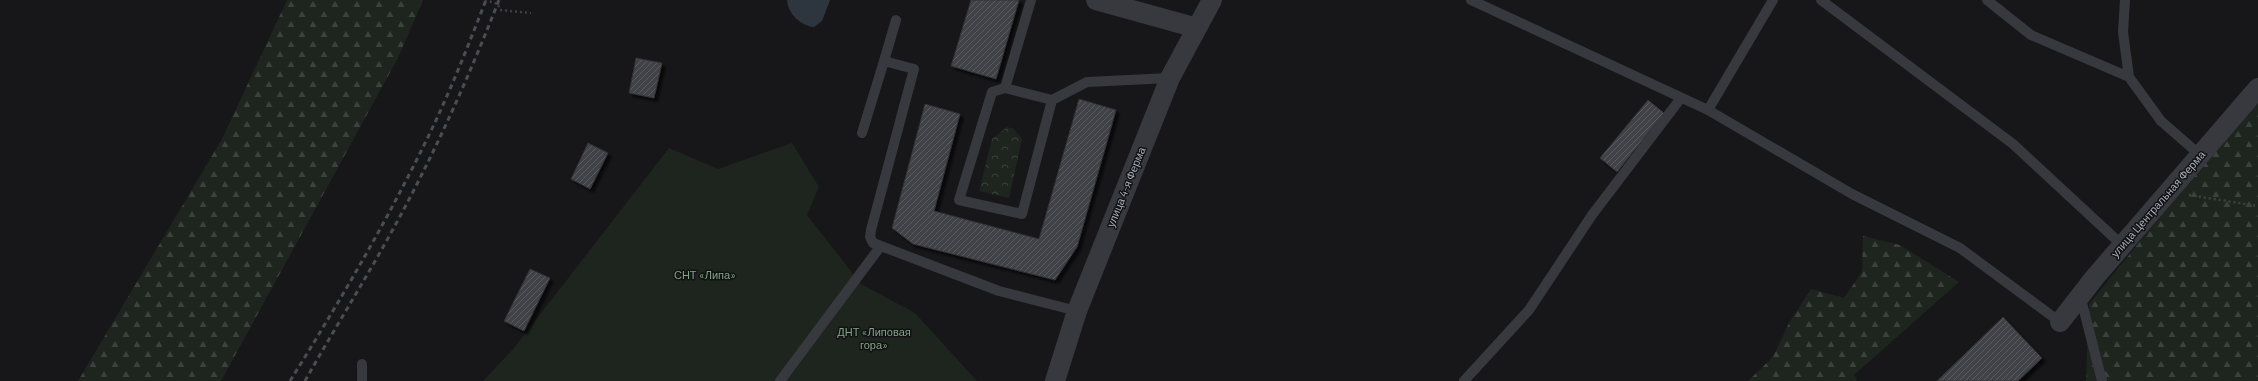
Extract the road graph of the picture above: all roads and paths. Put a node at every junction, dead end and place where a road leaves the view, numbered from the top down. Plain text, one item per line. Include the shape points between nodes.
1 (486, 0) edge
2 (1031, 0) edge
3 (1096, 0) edge
4 (1212, 0) edge
5 (1471, 0) edge
6 (1773, 0) edge
7 (1821, 0) edge
8 (1987, 0) edge
9 (2125, 0) edge
10 (531, 13) dead end
11 (896, 20) dead end
12 (1197, 28) junction
13 (884, 60) junction
14 (2129, 77) junction
15 (1170, 78) junction
16 (1006, 88) junction
17 (2258, 88) edge
18 (1681, 98) junction
19 (1052, 100) junction
20 (1708, 110) junction
21 (862, 133) dead end
22 (2200, 155) junction
23 (2168, 192) junction
24 (2258, 206) edge
25 (2122, 245) junction
26 (880, 247) junction
27 (2080, 295) junction
28 (1077, 311) junction
29 (2060, 322) joint
30 (362, 364) dead end
31 (362, 381) edge
32 (780, 381) edge
33 (1056, 381) edge
34 (1464, 381) edge
35 (2102, 381) edge

1 - 10 path via 498,4 500,10
2 - 16 lane
3 - 12 street
4 - 12 street, улица 4-я Ферма
5 - 18 lane
6 - 20 lane
7 - 25 lane via 2013,144
8 - 14 lane via 2031,35
9 - 14 lane via 2123,32
11 - 13 lane
12 - 15 street, улица 4-я Ферма
13 - 21 lane
13 - 26 lane via 914,70 871,230 870,237
14 - 22 lane via 2161,121
15 - 19 lane via 1087,82
15 - 28 street, улица 4-я Ферма
16 - 19 lane
16 - 19 lane via 992,92 959,200 1022,214
17 - 22 street, улица Центральная Ферма
18 - 20 lane
18 - 34 lane via 1592,215 1529,310
20 - 29 lane via 1852,194 1960,248
22 - 23 street, улица Центральная Ферма
23 - 24 path
23 - 25 street, улица Центральная Ферма
25 - 27 street, улица Центральная Ферма
26 - 28 lane via 999,291
26 - 32 lane
27 - 29 street, улица Центральная Ферма
27 - 35 lane
28 - 33 street, улица 4-я Ферма
30 - 31 lane

